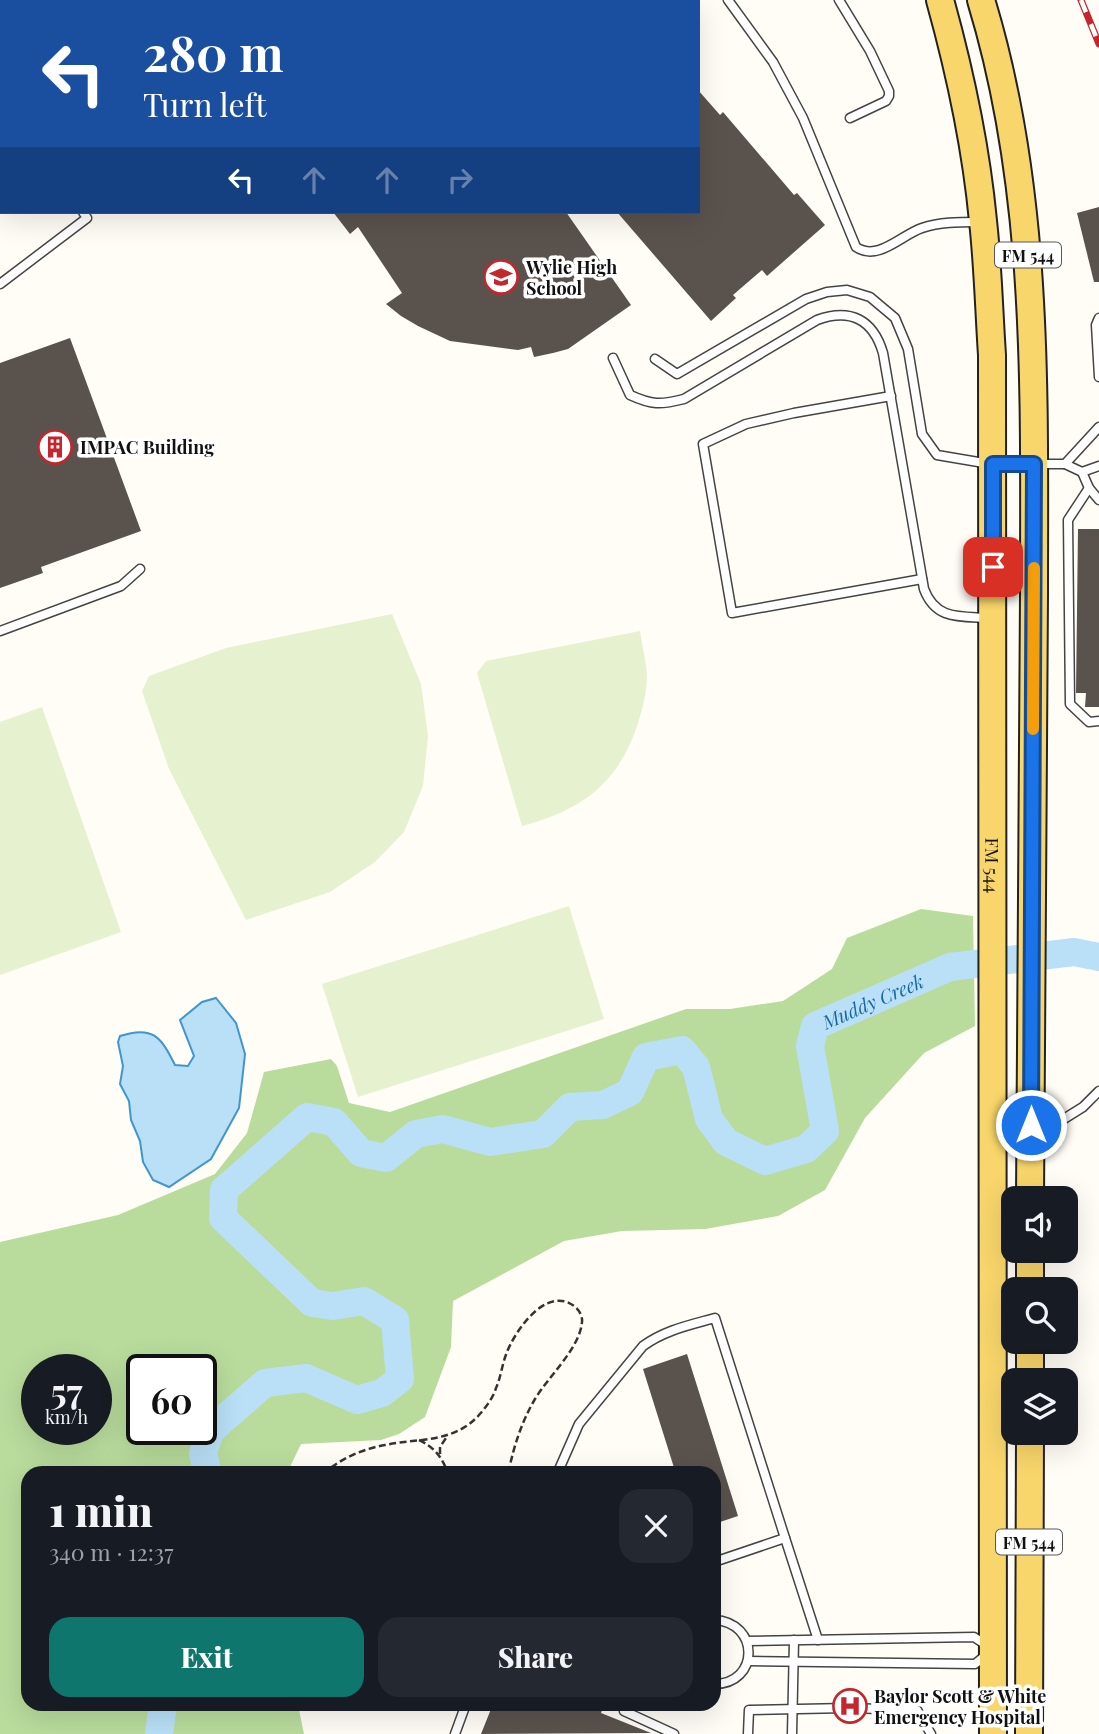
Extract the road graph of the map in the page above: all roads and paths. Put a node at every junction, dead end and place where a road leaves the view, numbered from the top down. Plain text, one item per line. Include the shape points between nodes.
1 (728, 0) edge
2 (839, 0) edge
3 (940, 0) edge
4 (981, 0) edge
5 (850, 118) dead end
6 (84, 214) edge
7 (984, 222) junction
8 (0, 284) edge
9 (1099, 318) edge
10 (612, 358) dead end
11 (655, 359) dead end
12 (1099, 377) edge
13 (891, 396) junction
14 (1099, 427) edge
15 (993, 464) junction
16 (1034, 464) junction
17 (1065, 464) junction
18 (1099, 466) edge
19 (1082, 472) junction
20 (1089, 488) junction
21 (1099, 500) edge
22 (140, 569) dead end
23 (922, 579) junction
24 (993, 618) junction
25 (0, 631) edge
26 (1099, 721) edge
27 (1099, 1091) edge
28 (1031, 1125) junction
29 (1030, 1186) edge
30 (448, 1436) junction
31 (419, 1440) junction
32 (1030, 1445) edge
33 (440, 1457) junction
34 (333, 1466) edge
35 (444, 1466) edge
36 (510, 1466) edge
37 (561, 1466) edge
38 (785, 1538) junction
39 (721, 1560) edge
40 (721, 1621) edge
41 (747, 1640) junction
42 (794, 1640) junction
43 (818, 1640) junction
44 (993, 1650) junction
45 (1029, 1651) junction
46 (748, 1661) junction
47 (793, 1662) junction
48 (721, 1683) edge
49 (792, 1710) junction
50 (463, 1711) edge
51 (624, 1711) edge
52 (455, 1734) edge
53 (674, 1734) edge
54 (748, 1734) edge
55 (792, 1734) edge
56 (932, 1734) edge
57 (992, 1734) edge
58 (1029, 1734) edge

1 - 7 lane via 773,62 803,118 856,247 875,252 920,228 944,222
2 - 5 lane via 889,91 886,101
3 - 7 main road, FM 544 / FM 544 via 957,59
4 - 16 main road, FM 544 / FM 544 via 1007,108 1027,248
6 - 8 lane via 87,218
7 - 15 main road, FM 544 / FM 544
9 - 12 lane
10 - 13 lane via 630,395 666,404 684,400 817,320 845,315 871,327 879,339
11 - 15 lane via 677,374 806,299 847,290 870,297 895,318 908,349 922,434 937,455
13 - 23 lane
13 - 23 lane via 746,424 703,444 732,613
14 - 17 lane
15 - 16 main road
15 - 24 main road, FM 544 / FM 544
16 - 17 lane
16 - 28 main road, FM 544 / FM 544
17 - 19 lane
18 - 19 lane
19 - 20 lane
20 - 21 lane
20 - 26 lane via 1068,520 1070,704 1089,722
22 - 25 lane via 121,586
23 - 24 lane via 928,600 946,614
24 - 44 main road, FM 544 / FM 544
27 - 28 lane via 1059,1122
28 - 29 main road, FM 544 / FM 544
30 - 31 path
30 - 33 path via 440,1447
30 - 36 path via 475,1420 489,1404 520,1327 545,1305 566,1302 582,1317 579,1334 535,1399
31 - 33 path
31 - 34 path via 354,1454
32 - 45 main road, FM 544 / FM 544
33 - 35 path
37 - 38 lane via 579,1424 643,1346 667,1331 715,1318
38 - 39 lane
38 - 43 lane
40 - 41 lane via 733,1624
41 - 42 lane
41 - 46 lane
42 - 43 lane
42 - 47 lane
43 - 44 lane via 974,1637
44 - 45 main road
44 - 47 lane via 975,1664
44 - 57 main road, FM 544 / FM 544
45 - 58 main road, FM 544 / FM 544
46 - 47 lane
46 - 48 lane via 736,1678
47 - 49 lane
49 - 54 lane via 749,1710
49 - 55 lane
49 - 56 lane via 917,1710
50 - 52 lane
51 - 53 lane

